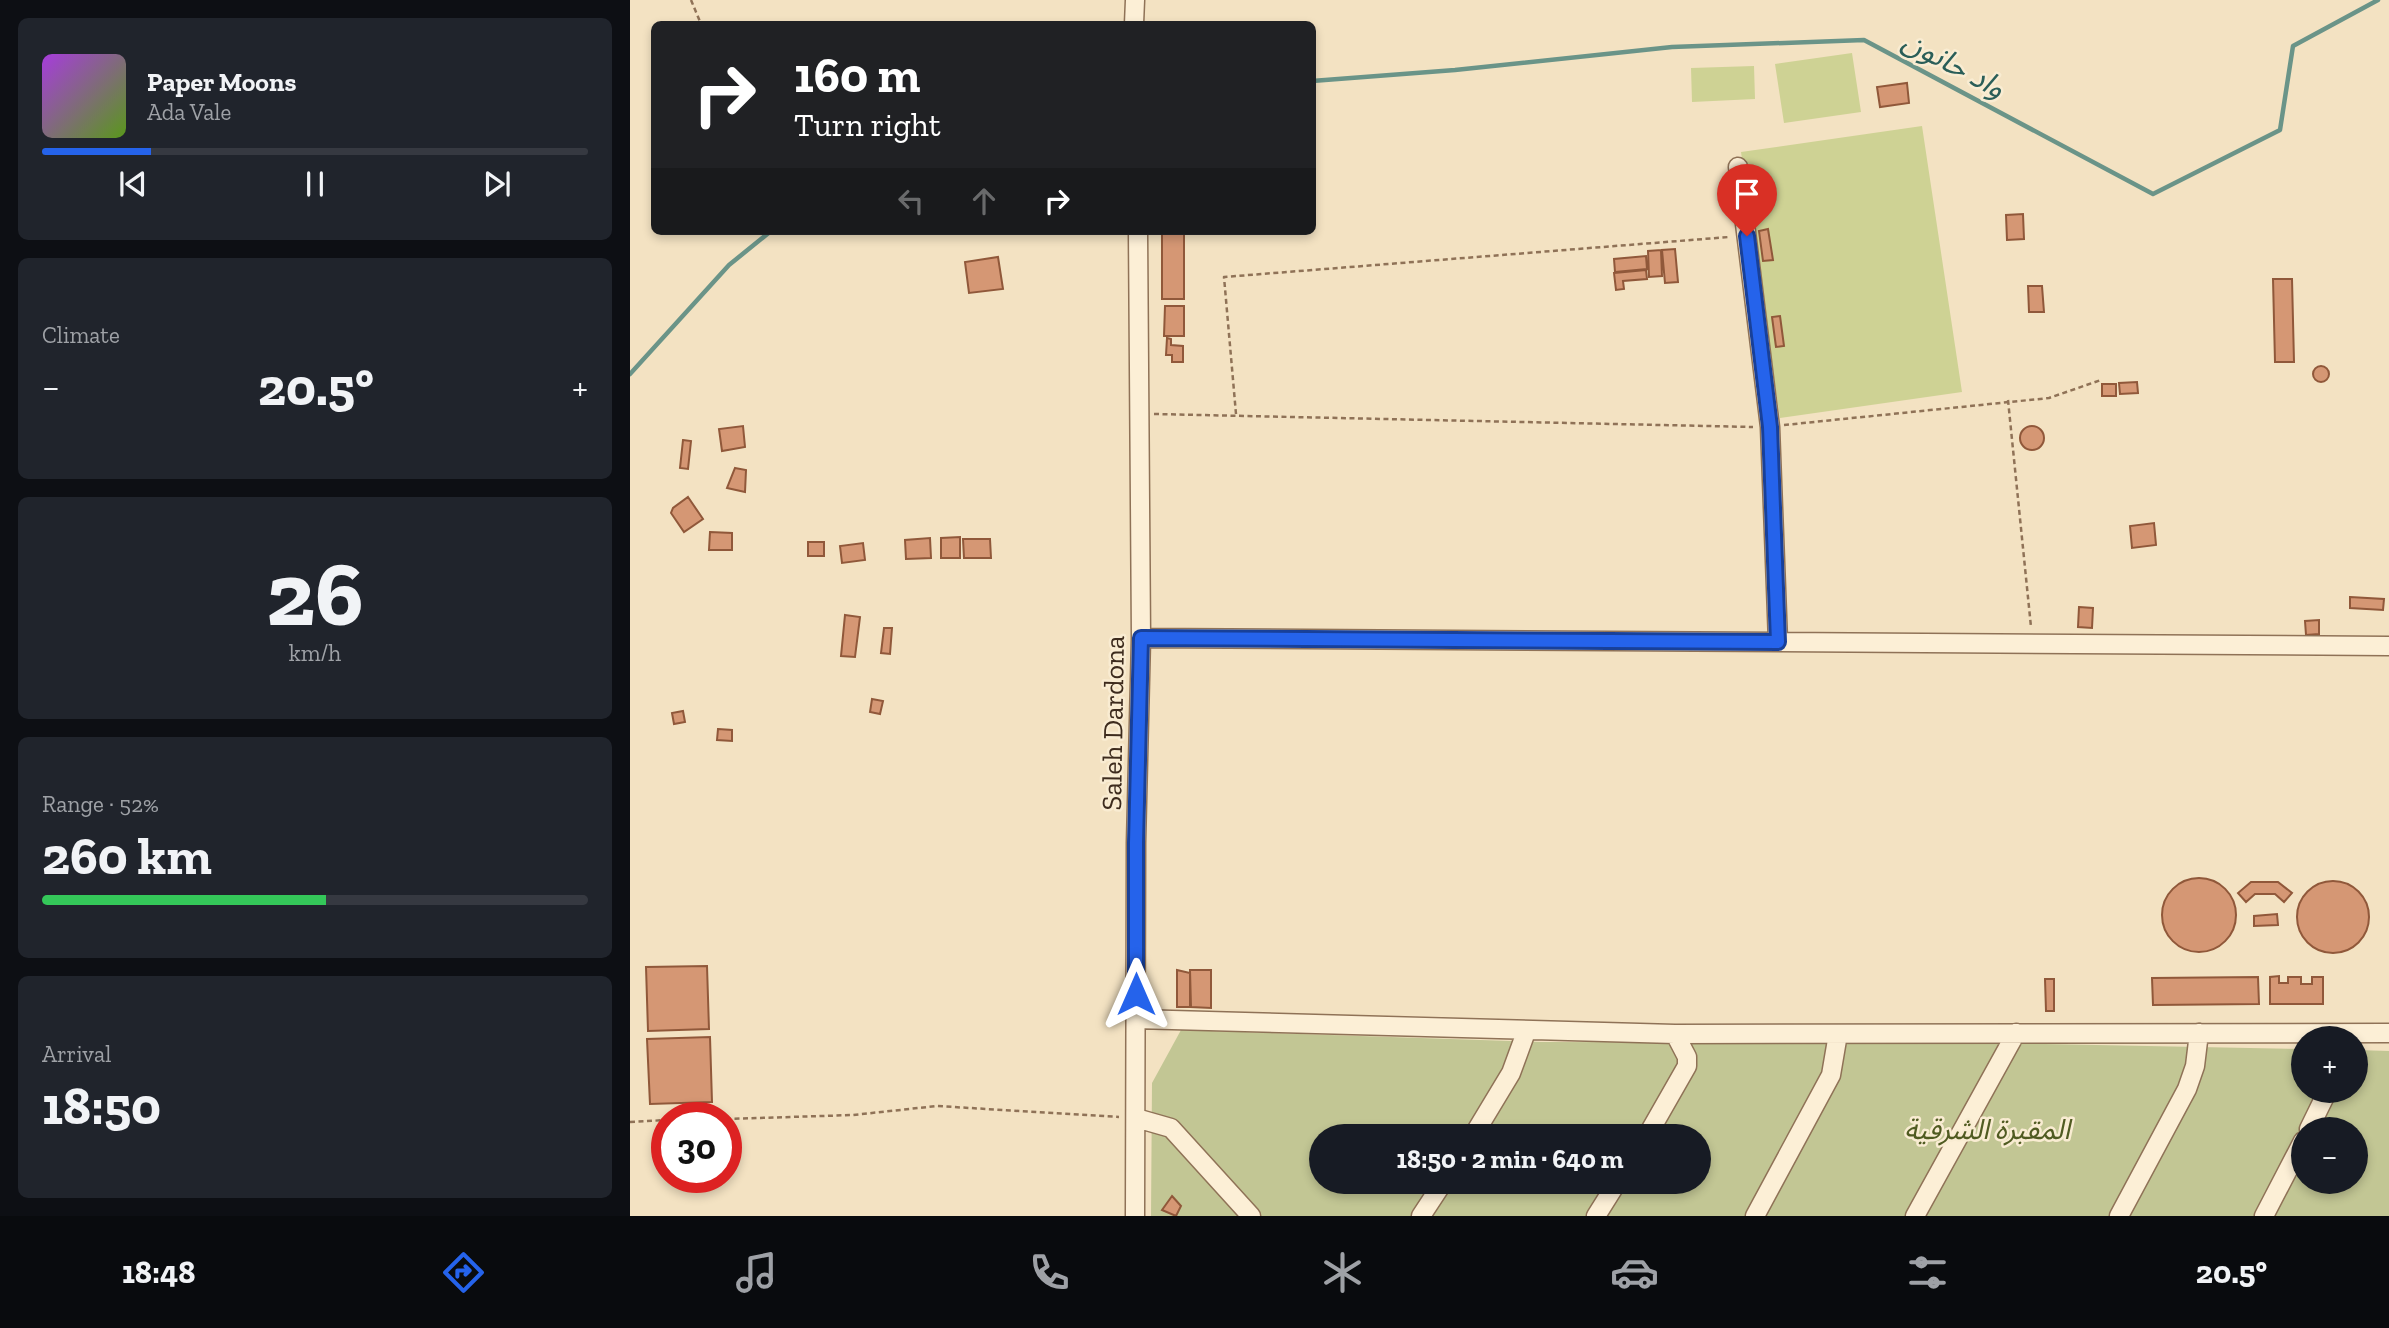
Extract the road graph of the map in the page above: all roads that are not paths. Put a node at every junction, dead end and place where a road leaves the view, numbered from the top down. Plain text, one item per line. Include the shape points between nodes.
1 (1135, 0) edge
2 (1134, 21) edge
3 (1738, 167) dead end
4 (1138, 235) edge
5 (1141, 638) junction
6 (1778, 642) junction
7 (2389, 646) edge
8 (1136, 1019) junction
9 (1525, 1032) junction
10 (2389, 1032) edge
11 (2016, 1033) junction
12 (2199, 1033) junction
13 (1675, 1034) junction
14 (1839, 1034) junction
15 (2291, 1034) edge
16 (2368, 1034) edge
17 (1136, 1118) junction
18 (1480, 1124) edge
19 (1654, 1124) edge
20 (2291, 1164) edge
21 (1435, 1194) edge
22 (1610, 1194) edge
23 (1135, 1216) edge
24 (1251, 1216) edge
25 (1421, 1216) edge
26 (1597, 1216) edge
27 (1755, 1216) edge
28 (1915, 1216) edge
29 (2119, 1216) edge
30 (2264, 1216) edge

1 - 2 street
3 - 6 street via 1770,427
4 - 5 street, Saleh Dardona
5 - 6 street
5 - 8 street, Saleh Dardona
6 - 7 street
8 - 9 street
8 - 17 street, Saleh Dardona
9 - 13 street
9 - 18 street via 1511,1073
10 - 16 street
11 - 12 street
11 - 14 street
11 - 28 street
12 - 15 street
12 - 29 street via 2187,1088
13 - 14 street
13 - 19 street via 1687,1066
14 - 27 street via 1831,1075
17 - 23 street, Saleh Dardona
17 - 24 street via 1171,1128
20 - 30 street
21 - 25 street
22 - 26 street

